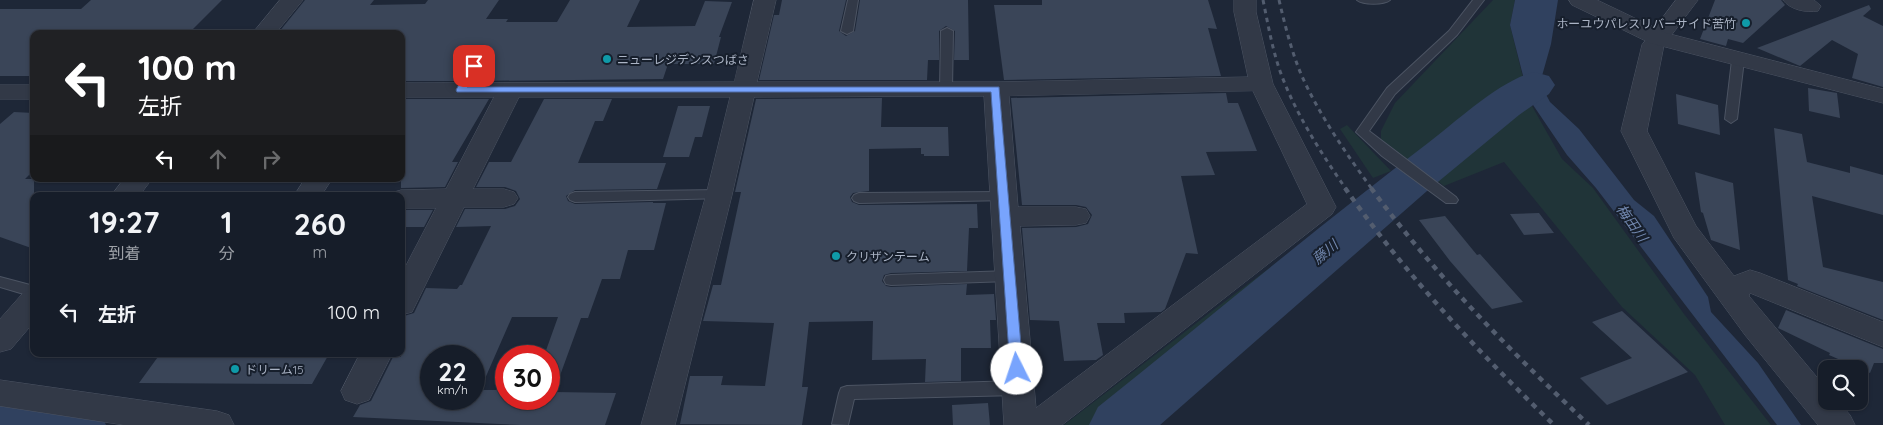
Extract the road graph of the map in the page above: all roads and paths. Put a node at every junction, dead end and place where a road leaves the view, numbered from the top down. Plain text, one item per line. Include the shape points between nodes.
1 (292, 0) edge
2 (764, 0) edge
3 (853, 0) edge
4 (1245, 0) edge
5 (1362, 0) edge
6 (1385, 0) edge
7 (1479, 0) edge
8 (1580, 0) edge
9 (1687, 0) edge
10 (266, 30) edge
11 (847, 30) dead end
12 (947, 31) dead end
13 (1654, 36) junction
14 (480, 54) dead end
15 (1738, 60) junction
16 (1261, 84) junction
17 (946, 89) junction
18 (996, 89) junction
19 (405, 90) edge
20 (461, 90) junction
21 (510, 90) junction
22 (744, 90) junction
23 (0, 92) edge
24 (30, 92) edge
25 (1883, 96) edge
26 (1731, 119) dead end
27 (136, 182) edge
28 (127, 192) edge
29 (719, 195) junction
30 (575, 197) dead end
31 (455, 198) junction
32 (504, 198) dead end
33 (859, 198) dead end
34 (405, 199) edge
35 (1450, 200) dead end
36 (1005, 207) junction
37 (1076, 216) dead end
38 (1010, 276) junction
39 (891, 280) dead end
40 (0, 282) edge
41 (30, 291) edge
42 (405, 296) edge
43 (1734, 296) junction
44 (30, 306) edge
45 (1883, 334) edge
46 (0, 340) edge
47 (374, 357) edge
48 (1018, 388) junction
49 (357, 391) dead end
50 (0, 393) edge
51 (840, 424) edge
52 (217, 425) edge
53 (658, 425) edge
54 (1021, 425) edge
55 (1038, 425) edge
56 (1838, 425) edge

1 - 10 street
2 - 22 street
3 - 11 lane
4 - 16 street
5 - 6 lane
7 - 35 lane via 1453,33 1391,91 1362,132
8 - 13 street
9 - 13 street
12 - 17 lane
13 - 15 street
13 - 43 street via 1634,131 1684,231
14 - 20 lane
15 - 25 street
15 - 26 lane
16 - 18 street
16 - 55 street via 1322,207
17 - 18 street
17 - 22 street
18 - 36 street
19 - 20 street
20 - 21 street
21 - 22 street
21 - 31 street
22 - 29 street
23 - 24 street
27 - 28 street
29 - 30 lane
29 - 53 street
31 - 32 street
31 - 34 street
31 - 42 street
33 - 36 lane
36 - 37 street
36 - 38 street
38 - 39 lane
38 - 48 street
40 - 41 lane
43 - 45 street via 1740,285 1750,280
43 - 56 street via 1756,328
44 - 46 street
47 - 49 street
48 - 51 lane via 847,393
48 - 54 street
50 - 52 street

